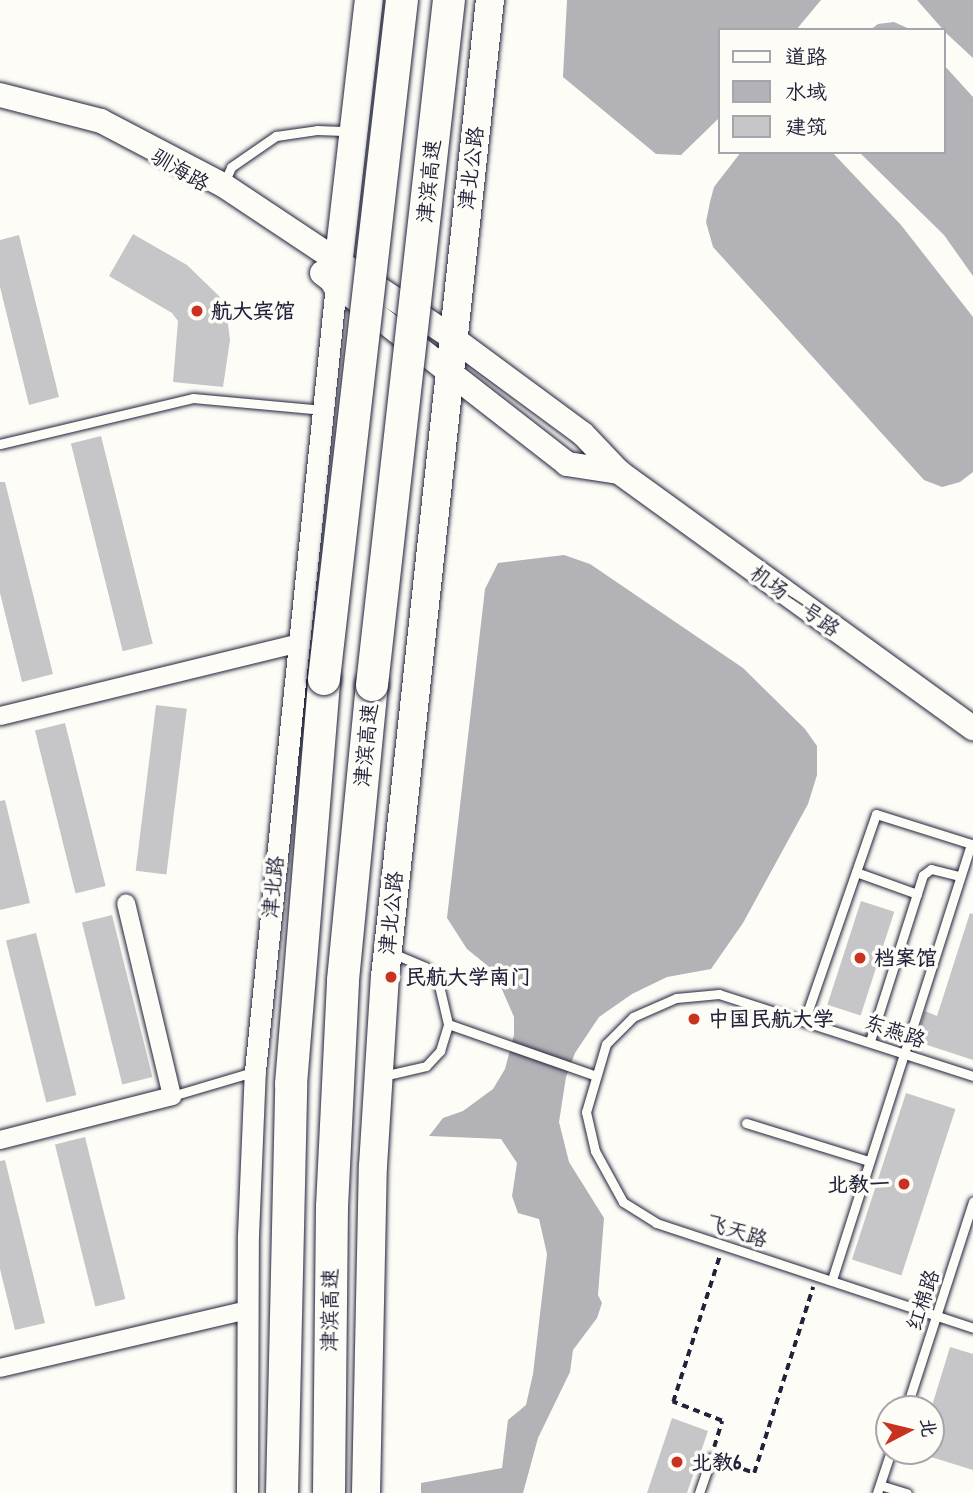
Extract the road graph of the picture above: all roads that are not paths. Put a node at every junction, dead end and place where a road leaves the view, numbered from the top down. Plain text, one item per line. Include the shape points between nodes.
1 (369, 0) edge
2 (402, 0) edge
3 (449, 0) edge
4 (490, 0) edge
5 (0, 94) edge
6 (0, 102) edge
7 (355, 132) junction
8 (220, 189) junction
9 (337, 275) junction
10 (450, 336) junction
11 (445, 372) junction
12 (324, 410) junction
13 (0, 444) edge
14 (619, 472) junction
15 (300, 643) junction
16 (0, 716) edge
17 (973, 728) edge
18 (856, 872) junction
19 (960, 876) junction
20 (917, 894) junction
21 (126, 903) dead end
22 (387, 952) junction
23 (805, 1019) junction
24 (448, 1024) junction
25 (870, 1041) junction
26 (904, 1053) junction
27 (255, 1071) junction
28 (594, 1075) junction
29 (378, 1076) junction
30 (973, 1076) edge
31 (172, 1096) junction
32 (746, 1123) dead end
33 (0, 1140) edge
34 (869, 1161) junction
35 (973, 1202) edge
36 (832, 1280) junction
37 (247, 1310) junction
38 (937, 1316) junction
39 (973, 1328) edge
40 (0, 1368) edge
41 (911, 1395) edge
42 (711, 1458) road end
43 (887, 1465) edge
44 (879, 1489) edge
45 (247, 1493) edge
46 (282, 1493) edge
47 (329, 1493) edge
48 (355, 1493) edge
49 (366, 1493) edge
50 (699, 1493) edge
51 (907, 1493) edge

1 - 7 main road
2 - 46 highway, bridge via 324,679 291,1084
3 - 47 highway, 津滨高速, bridge via 342,993 332,1207
4 - 10 main road, 津北公路
5 - 8 main road, 驯海路 via 101,121
6 - 8 main road, 驯海路 via 107,131
7 - 8 lane via 317,130 276,136 231,167
7 - 9 main road
8 - 9 main road, 驯海路
9 - 10 main road
9 - 11 main road
9 - 12 street, 津北路
10 - 11 main road, 津北公路
10 - 14 main road, 机场一号路 via 583,434
11 - 14 main road, 机场一号路 via 567,464
11 - 22 main road, 津北公路
11 - 48 main road, 津北公路 via 373,1010 359,1281
12 - 13 lane via 193,398
12 - 15 street, 津北路
14 - 17 main road, 机场一号路
15 - 16 street
15 - 27 street, 津北路
18 - 19 lane via 876,814 971,844
18 - 20 lane
18 - 23 lane
19 - 20 lane via 931,869 923,875
19 - 26 lane
20 - 25 lane
21 - 31 street
22 - 24 lane via 425,967 438,981
22 - 29 main road, 津北公路
23 - 25 lane, 东燕路
23 - 28 lane, 东燕路 via 719,994 676,998 633,1017 606,1044
24 - 28 lane
24 - 29 lane via 440,1051 426,1066
25 - 26 lane, 东燕路
26 - 30 lane, 东燕路
26 - 34 lane
27 - 31 lane
27 - 37 street, 津北路
28 - 36 lane, 飞天路 via 586,1112 595,1151 623,1202 656,1223
29 - 49 main road, 津北公路
31 - 33 street
32 - 34 lane
34 - 36 lane
35 - 38 lane, 红棉路
36 - 38 lane, 飞天路
37 - 40 street
37 - 45 street, 津北路
38 - 39 lane, 飞天路
38 - 41 lane, 红棉路
42 - 50 lane
43 - 44 lane
44 - 51 lane

